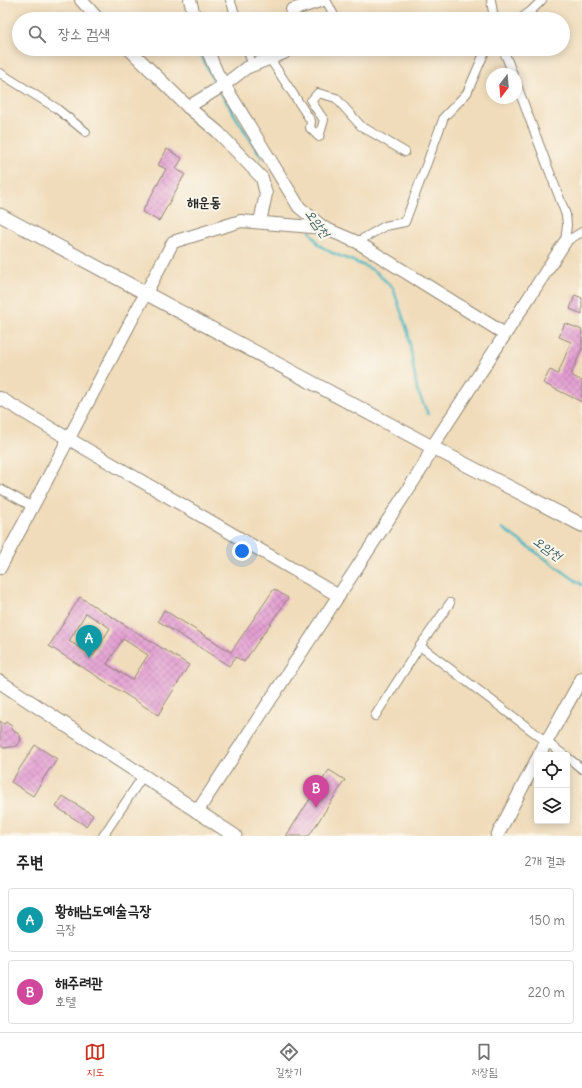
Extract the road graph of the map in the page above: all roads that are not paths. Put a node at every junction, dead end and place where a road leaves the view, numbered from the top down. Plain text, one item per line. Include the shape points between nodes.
1 (80, 0) edge
2 (190, 0) edge
3 (230, 0) edge
4 (322, 0) edge
5 (326, 0) edge
6 (491, 0) edge
7 (542, 0) edge
8 (293, 10) edge
9 (91, 12) edge
10 (193, 12) edge
11 (234, 12) edge
12 (332, 12) edge
13 (493, 12) edge
14 (530, 12) edge
15 (136, 56) edge
16 (210, 56) edge
17 (249, 56) edge
18 (277, 56) edge
19 (483, 56) edge
20 (506, 56) edge
21 (270, 59) junction
22 (253, 66) junction
23 (511, 68) edge
24 (0, 73) edge
25 (220, 88) junction
26 (522, 99) edge
27 (188, 107) junction
28 (86, 132) dead end
29 (405, 152) dead end
30 (0, 215) edge
31 (260, 222) junction
32 (319, 227) junction
33 (582, 232) edge
34 (357, 242) junction
35 (565, 242) junction
36 (147, 294) junction
37 (505, 334) junction
38 (0, 398) edge
39 (68, 439) junction
40 (432, 447) junction
41 (0, 489) edge
42 (33, 507) junction
43 (582, 525) edge
44 (0, 568) edge
45 (339, 596) junction
46 (450, 603) dead end
47 (420, 646) junction
48 (582, 678) edge
49 (0, 682) edge
50 (375, 716) dead end
51 (547, 741) junction
52 (541, 752) edge
53 (560, 752) edge
54 (570, 759) edge
55 (534, 765) edge
56 (582, 769) edge
57 (143, 776) junction
58 (198, 812) junction
59 (103, 836) edge
60 (235, 836) edge
61 (497, 836) edge

1 - 9 street
2 - 10 street
3 - 11 street
4 - 8 street
5 - 12 street
6 - 13 street
7 - 14 street
15 - 27 street
16 - 25 street
17 - 22 street
18 - 21 street
19 - 34 street via 467,93 444,117 405,222 385,226
20 - 23 street
21 - 22 street
21 - 29 street via 311,121 310,128 319,137 324,120 311,101 318,93 336,98 361,126
22 - 25 street via 246,68
24 - 28 street via 56,108
25 - 27 street
25 - 32 street via 299,207
26 - 35 street via 566,214
27 - 31 street via 218,132 262,178 266,194
30 - 36 main road
31 - 32 street
31 - 36 street via 241,221 173,242
32 - 34 street
33 - 35 street
34 - 37 street
35 - 37 street
36 - 39 street
36 - 40 main road
37 - 40 street
38 - 39 street
39 - 42 street
39 - 45 street
40 - 43 main road
40 - 45 street via 424,465
41 - 42 street
42 - 44 street
45 - 58 street
46 - 47 street
47 - 50 street
47 - 51 street
48 - 51 street
49 - 57 main road
51 - 52 street
51 - 53 street
54 - 56 street
55 - 61 street
57 - 58 main road
57 - 59 street
58 - 60 main road

